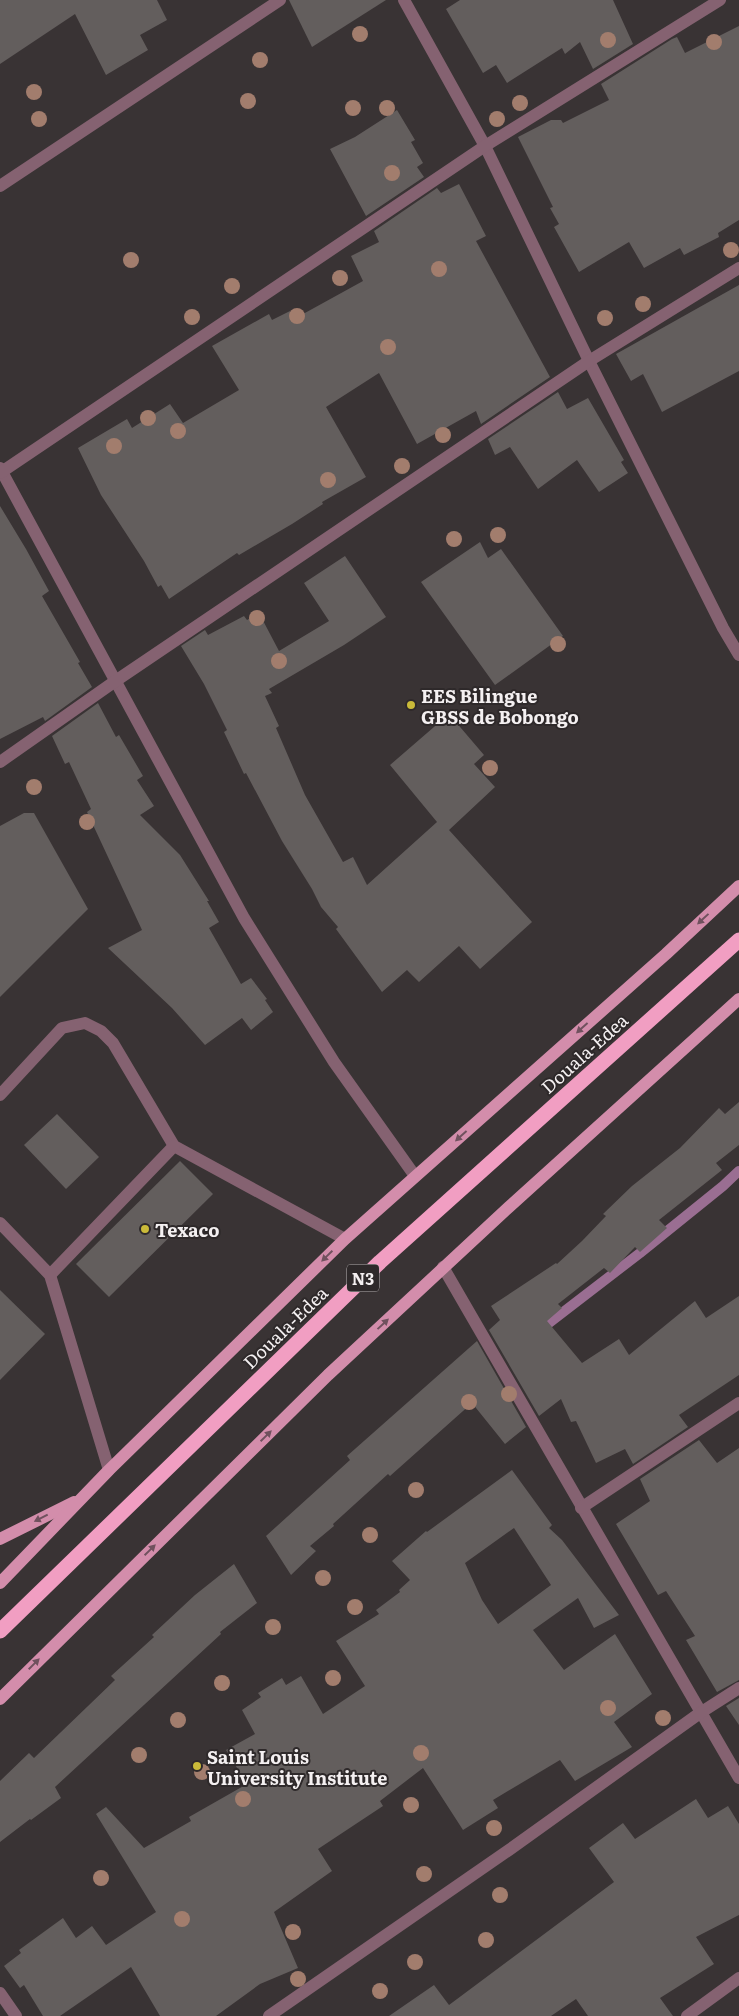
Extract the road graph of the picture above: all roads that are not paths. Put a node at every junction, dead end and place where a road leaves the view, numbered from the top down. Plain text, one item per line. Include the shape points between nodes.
1 (280, 0) edge
2 (404, 0) edge
3 (720, 0) edge
4 (485, 146) junction
5 (0, 186) edge
6 (739, 268) edge
7 (589, 361) junction
8 (1, 471) edge
9 (739, 655) edge
10 (114, 682) junction
11 (0, 762) edge
12 (739, 886) edge
13 (739, 940) edge
14 (739, 1000) edge
15 (739, 1008) edge
16 (710, 1024) junction
17 (0, 1095) edge
18 (174, 1146) junction
19 (415, 1176) junction
20 (0, 1223) edge
21 (345, 1239) junction
22 (443, 1267) junction
23 (50, 1275) junction
24 (739, 1403) edge
25 (109, 1470) junction
26 (83, 1497) junction
27 (581, 1508) junction
28 (0, 1538) edge
29 (0, 1583) edge
30 (0, 1631) edge
31 (739, 1688) edge
32 (0, 1699) edge
33 (700, 1713) junction
34 (739, 1778) edge
35 (739, 1978) edge
36 (0, 1994) edge
37 (16, 2016) edge
38 (269, 2016) edge
39 (687, 2016) edge

1 - 5 street
2 - 4 street
3 - 4 street
4 - 7 street
4 - 8 street
6 - 7 street
7 - 9 street
7 - 10 street
8 - 10 street
10 - 11 street
10 - 19 street via 244,918 329,1054
12 -> 19 main road
13 - 30 highway, Douala-Edea / N3 via 380,1262
14 - 16 main road
15 - 16 main road
16 - 22 main road
17 - 18 street via 62,1028 85,1024 101,1031 113,1043
18 - 21 street
18 - 23 street
19 - 21 main road
20 - 23 street
21 -> 25 main road
22 - 27 street
32 -> 22 main road via 328,1375
23 - 25 street
24 - 27 street
25 - 26 main road
26 -> 28 main road
26 - 29 main road
27 - 33 street
31 - 33 street
33 - 34 street
33 - 38 street
35 - 39 street
36 - 37 street

